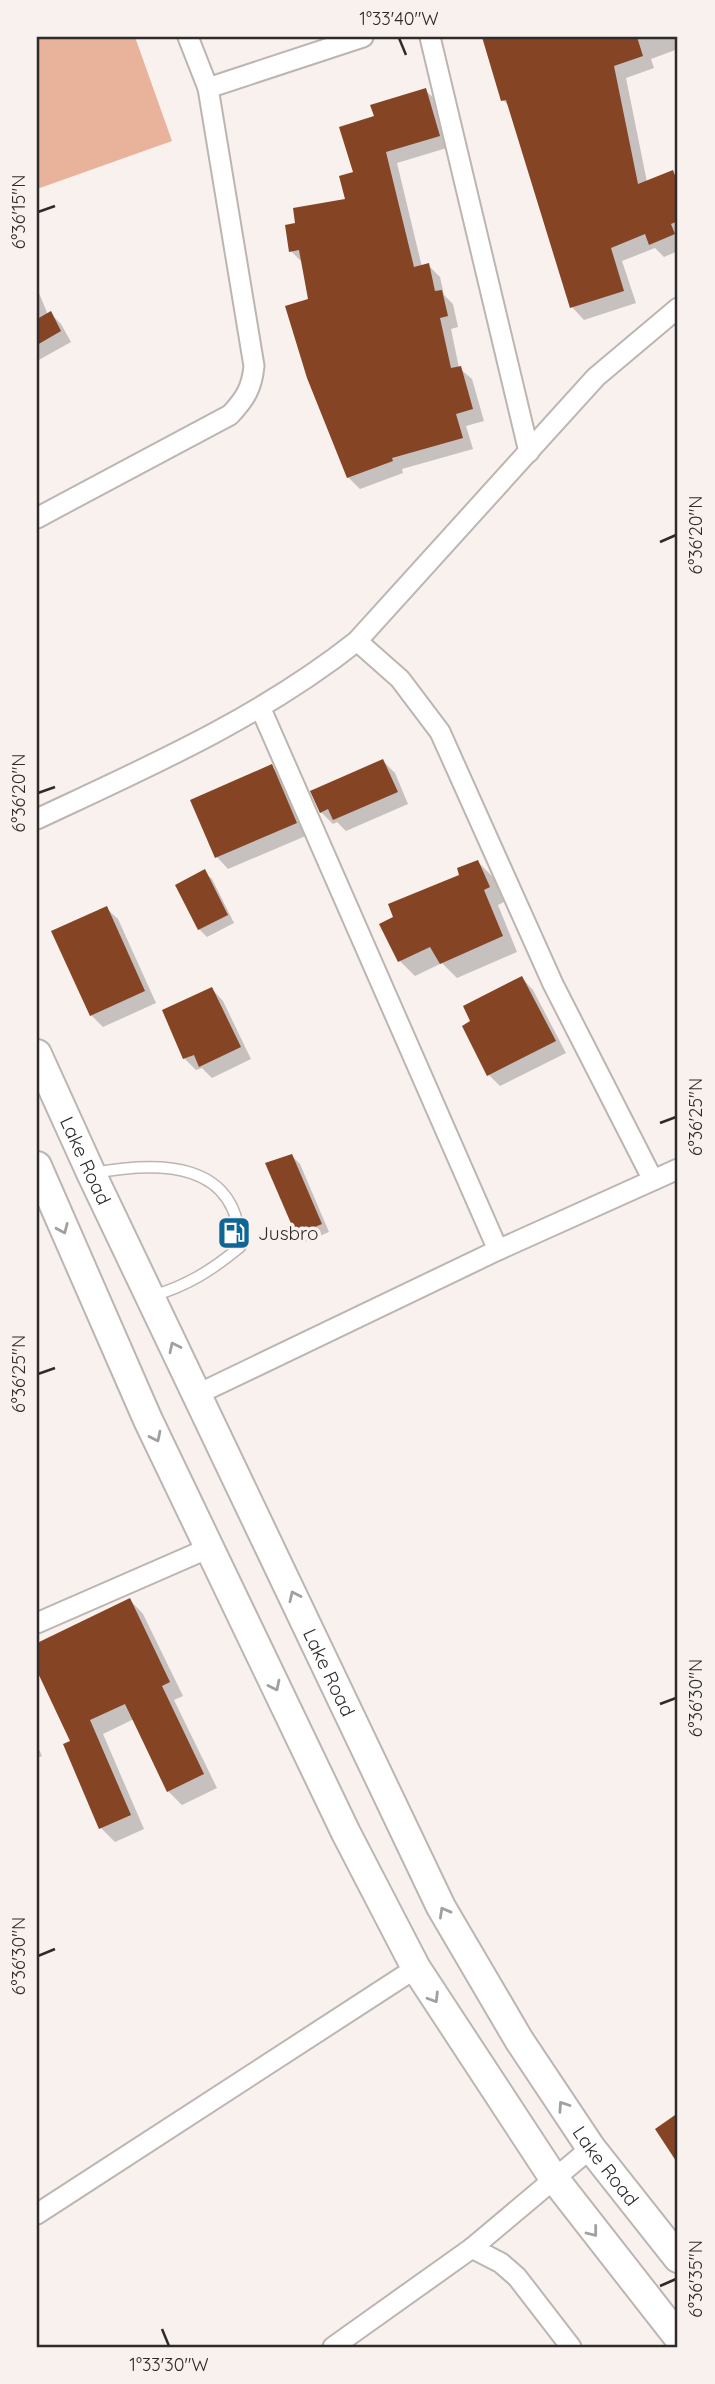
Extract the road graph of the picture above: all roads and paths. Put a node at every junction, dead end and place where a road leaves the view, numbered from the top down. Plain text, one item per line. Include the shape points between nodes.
1 (188, 37) edge
2 (362, 37) edge
3 (430, 37) edge
4 (208, 88) junction
5 (678, 308) edge
6 (529, 452) junction
7 (37, 518) edge
8 (357, 641) junction
9 (261, 709) junction
10 (37, 819) edge
11 (37, 1054) edge
12 (37, 1166) edge
13 (678, 1169) edge
14 (90, 1173) junction
15 (653, 1180) junction
16 (498, 1250) junction
17 (150, 1297) junction
18 (198, 1394) junction
19 (209, 1548) junction
20 (37, 1623) edge
21 (416, 1968) junction
22 (591, 2148) junction
23 (553, 2177) junction
24 (39, 2207) edge
25 (472, 2248) junction
26 (678, 2258) edge
27 (678, 2337) edge
28 (333, 2347) edge
29 (571, 2347) edge

1 - 4 street
2 - 4 street
3 - 6 street
4 - 7 street via 254,366 253,384 230,415
5 - 6 street via 596,377
6 - 8 street
8 - 9 street
8 - 15 street via 400,679 440,732 553,984
9 - 10 street
9 - 16 street
11 - 14 main road, Lake Road
12 -> 19 main road
13 - 15 street
14 - 17 main road, Lake Road
14 - 17 lane via 149,1165 177,1168 218,1186 232,1210 240,1228 240,1247 183,1287
15 - 16 street
16 - 18 street
18 -> 17 main road, Lake Road
22 -> 18 main road, Lake Road via 519,2040 441,1907
19 - 20 street
19 -> 21 main road
21 -> 23 main road
21 - 24 street
22 - 23 street
22 - 26 main road, Lake Road
23 - 25 street
23 -> 27 main road
25 - 28 street
25 - 29 street via 502,2263 517,2277

